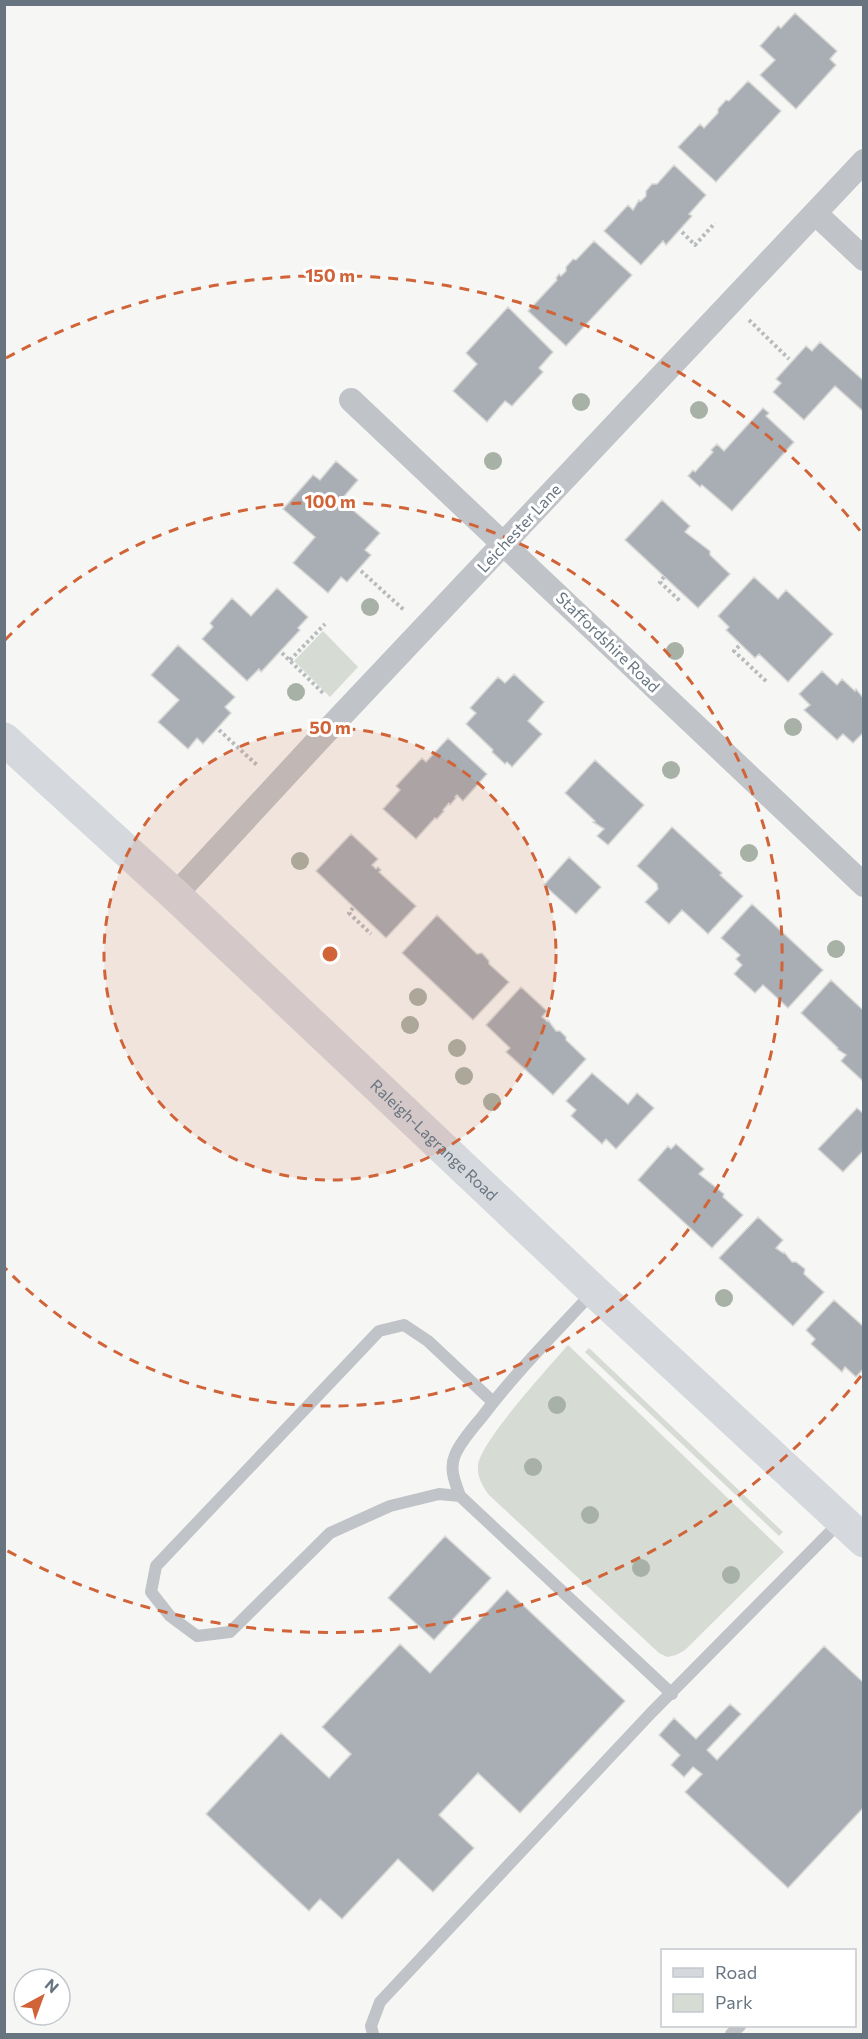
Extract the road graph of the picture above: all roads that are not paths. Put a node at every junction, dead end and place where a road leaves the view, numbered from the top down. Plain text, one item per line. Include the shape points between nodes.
1 (864, 161) edge
2 (815, 213) junction
3 (864, 259) edge
4 (351, 400) dead end
5 (505, 544) junction
6 (4, 739) edge
7 (864, 885) edge
8 (176, 895) junction
9 (594, 1291) junction
10 (493, 1402) junction
11 (460, 1496) junction
12 (852, 1531) edge
13 (672, 1694) junction
14 (374, 2034) edge

1 - 2 street, Leichester Lane
2 - 3 street
2 - 5 street, Leichester Lane
4 - 5 street, Staffordshire Road
5 - 7 street, Staffordshire Road
5 - 8 street, Leichester Lane
6 - 8 main road, Raleigh-Lagrange Road
8 - 9 main road, Raleigh-Lagrange Road
9 - 10 lane
9 - 12 main road, Raleigh-Lagrange Road
10 - 11 lane via 455,1456 453,1477
10 - 11 lane via 428,1341 404,1325 379,1332 156,1566 151,1592 170,1616 197,1636 230,1632 330,1533 390,1506 439,1494
11 - 13 lane
12 - 13 lane
13 - 14 lane via 380,2002 371,2026

